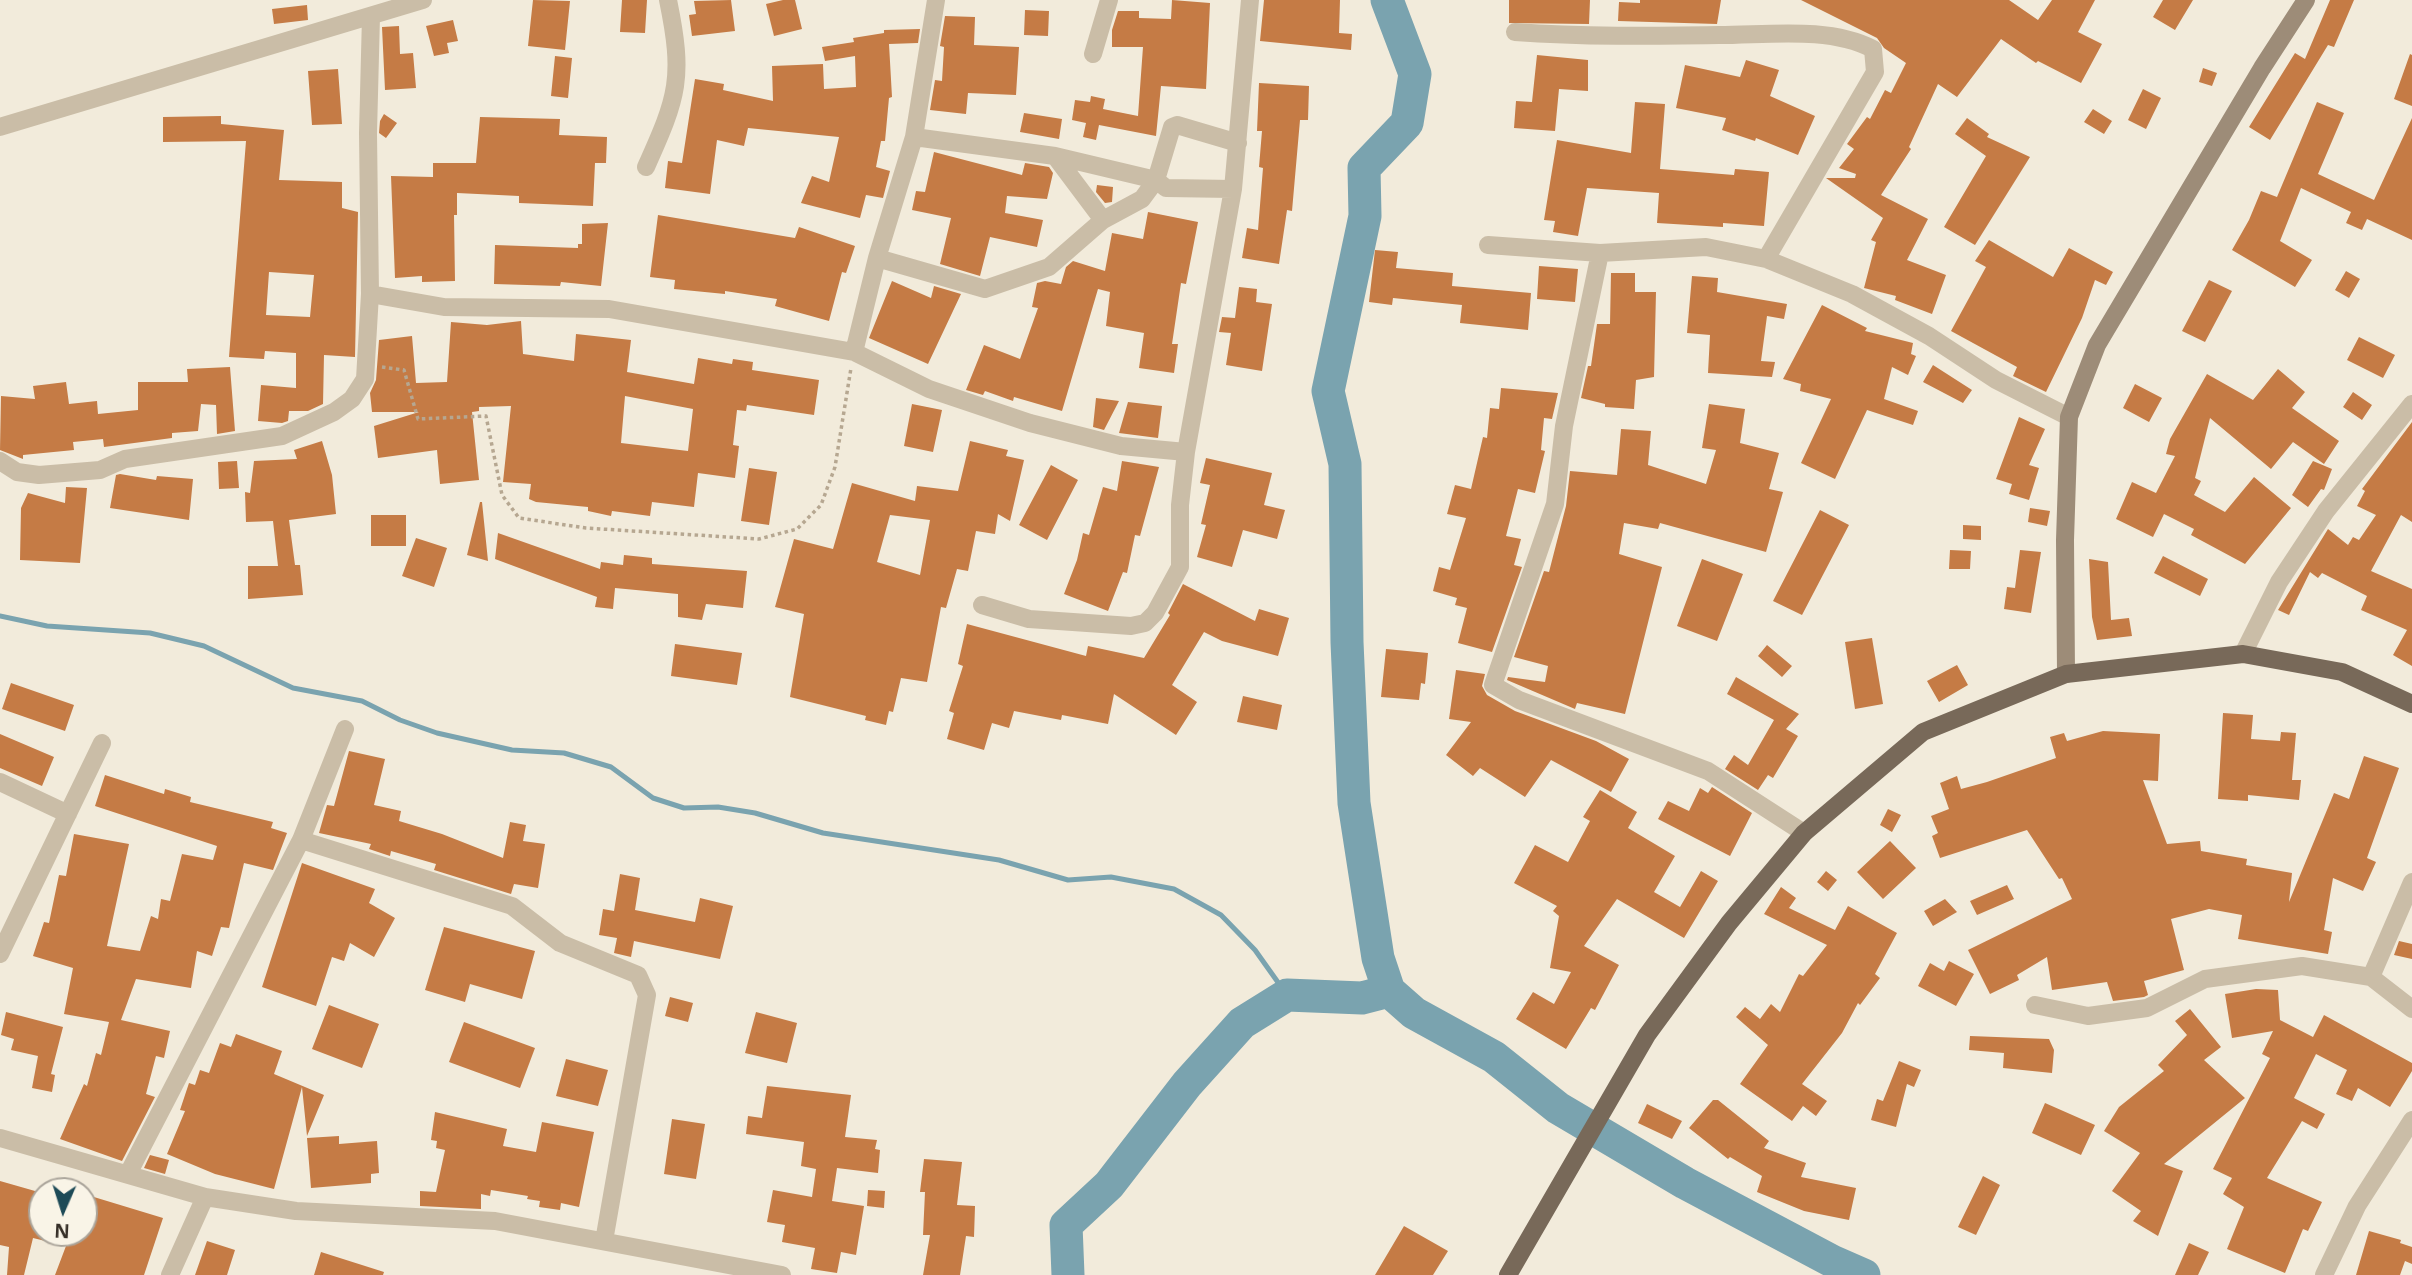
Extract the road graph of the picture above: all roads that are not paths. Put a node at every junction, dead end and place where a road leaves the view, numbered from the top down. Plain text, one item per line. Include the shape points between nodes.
1 (423, 0) edge
2 (668, 0) edge
3 (936, 0) edge
4 (1110, 0) edge
5 (1250, 0) edge
6 (2306, 0) edge
7 (371, 16) junction
8 (1515, 32) dead end
9 (1093, 54) dead end
10 (0, 127) edge
11 (914, 137) junction
12 (1238, 143) junction
13 (1055, 156) junction
14 (646, 167) dead end
15 (1156, 180) junction
16 (1233, 190) junction
17 (1103, 220) junction
18 (1488, 245) dead end
19 (1600, 253) junction
20 (877, 258) junction
21 (1766, 259) junction
22 (370, 294) junction
23 (854, 352) junction
24 (2412, 404) edge
25 (2069, 417) junction
26 (1186, 452) junction
27 (0, 461) edge
28 (982, 605) dead end
29 (2243, 654) junction
30 (2066, 674) junction
31 (2412, 704) edge
32 (345, 729) dead end
33 (102, 743) dead end
34 (0, 782) edge
35 (68, 814) junction
36 (1804, 833) junction
37 (301, 840) junction
38 (2412, 882) edge
39 (0, 954) edge
40 (2371, 977) junction
41 (2035, 1005) dead end
42 (2412, 1009) edge
43 (2412, 1120) edge
44 (0, 1138) edge
45 (128, 1174) junction
46 (205, 1197) junction
47 (604, 1241) junction
48 (2326, 1274) edge
49 (170, 1275) edge
50 (782, 1275) edge
51 (1508, 1275) edge

1 - 7 street
2 - 14 street via 678,48 677,79 672,110
3 - 11 street
4 - 9 street
5 - 12 street
6 - 25 street via 2097,345
7 - 10 street
7 - 22 street
8 - 21 street via 1802,35 1853,39 1873,49 1875,72
11 - 13 street
11 - 20 street
12 - 15 street via 1172,127
12 - 16 street
13 - 15 street
13 - 17 street
15 - 16 street via 1166,188
15 - 17 street via 1142,199
16 - 26 street
17 - 20 street via 1049,267 985,289
18 - 19 street
19 - 21 street via 1706,247
19 - 36 street via 1564,426 1555,504 1493,685 1519,700 1708,771
20 - 23 street
21 - 25 street via 1852,294 1930,336 1996,380
22 - 23 street via 444,307 609,309
22 - 27 street via 365,379 352,399 334,412 282,436 125,458 100,470 28,473
23 - 26 street via 929,389 1030,423 1121,446
24 - 29 street via 2319,521 2279,582
25 - 30 street
26 - 28 street via 1180,567 1145,623 1029,619
29 - 30 main road
29 - 31 main road via 2342,671
30 - 36 main road via 1923,732
32 - 37 street
33 - 35 street
34 - 35 street
35 - 39 street
36 - 51 main road via 1729,923 1647,1035
37 - 45 street
37 - 47 street via 512,906 560,943 638,975 647,995
38 - 40 street
40 - 41 street via 2302,966 2205,979 2147,1009 2088,1016
40 - 42 street
43 - 48 street via 2357,1206
44 - 45 street
45 - 46 street
46 - 47 street via 296,1211 495,1221
46 - 49 street
47 - 50 street

